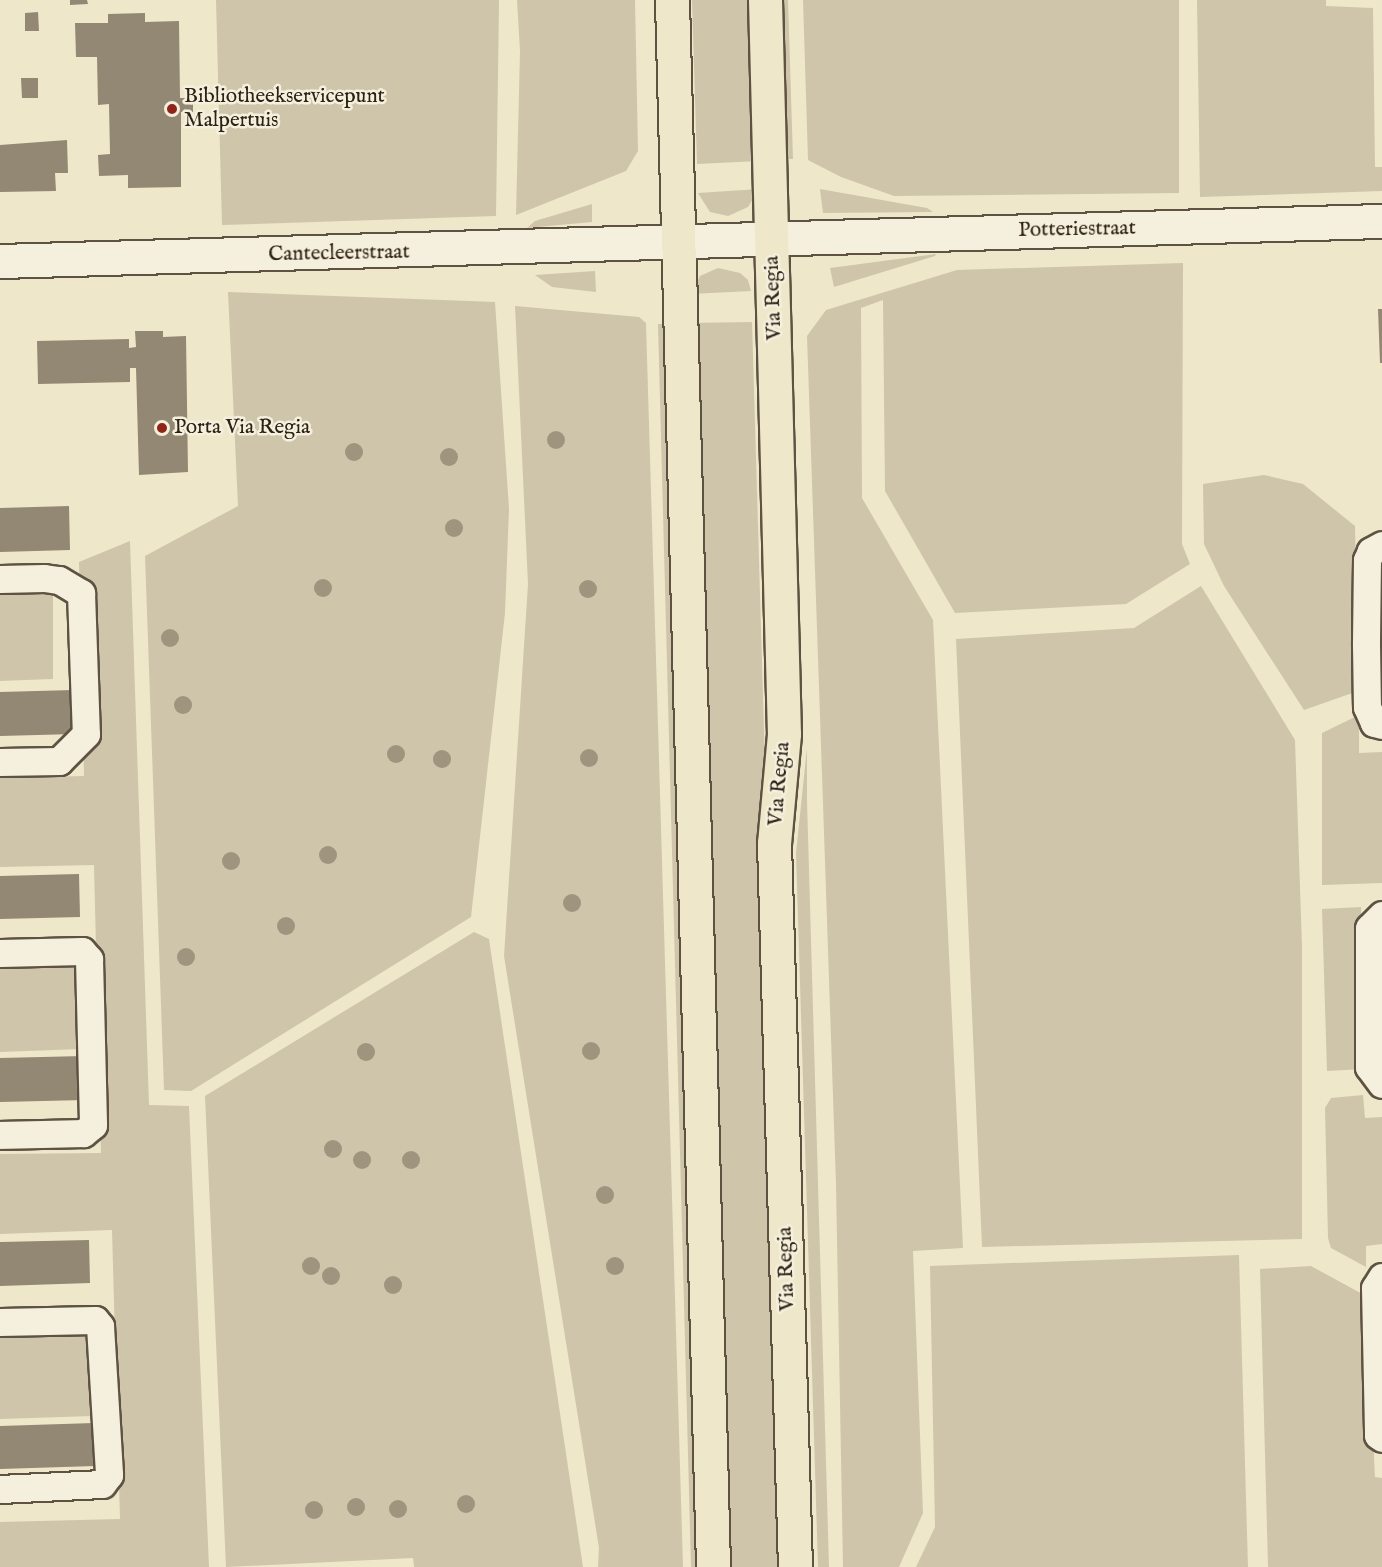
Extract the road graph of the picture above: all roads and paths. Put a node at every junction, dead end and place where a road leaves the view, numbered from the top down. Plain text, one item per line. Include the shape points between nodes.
1 (672, 0) edge
2 (765, 0) edge
3 (1382, 221) edge
4 (772, 240) junction
5 (678, 244) junction
6 (0, 261) edge
7 (1382, 545) edge
8 (0, 579) edge
9 (1382, 725) edge
10 (0, 762) edge
11 (1382, 915) edge
12 (0, 953) edge
13 (1382, 1083) edge
14 (0, 1136) edge
15 (1382, 1277) edge
16 (0, 1322) edge
17 (1382, 1438) edge
18 (0, 1489) edge
19 (713, 1567) edge
20 (795, 1567) edge

1 - 5 main road
2 - 4 main road, Via Regia
3 - 4 street, Potteriestraat
4 - 5 street, Potteriestraat
4 - 20 main road, Via Regia via 784,734 774,843
5 - 6 street, Cantecleerstraat
5 - 19 main road
7 - 9 street via 1371,551 1367,560 1366,645 1367,707 1374,723
8 - 10 street via 52,579 81,593 86,735 59,761
11 - 13 street via 1369,928 1369,1067
12 - 14 street via 82,951 89,959 93,1125 83,1133
15 - 17 street via 1375,1287 1378,1436
16 - 18 street via 95,1320 100,1326 109,1475 102,1484

